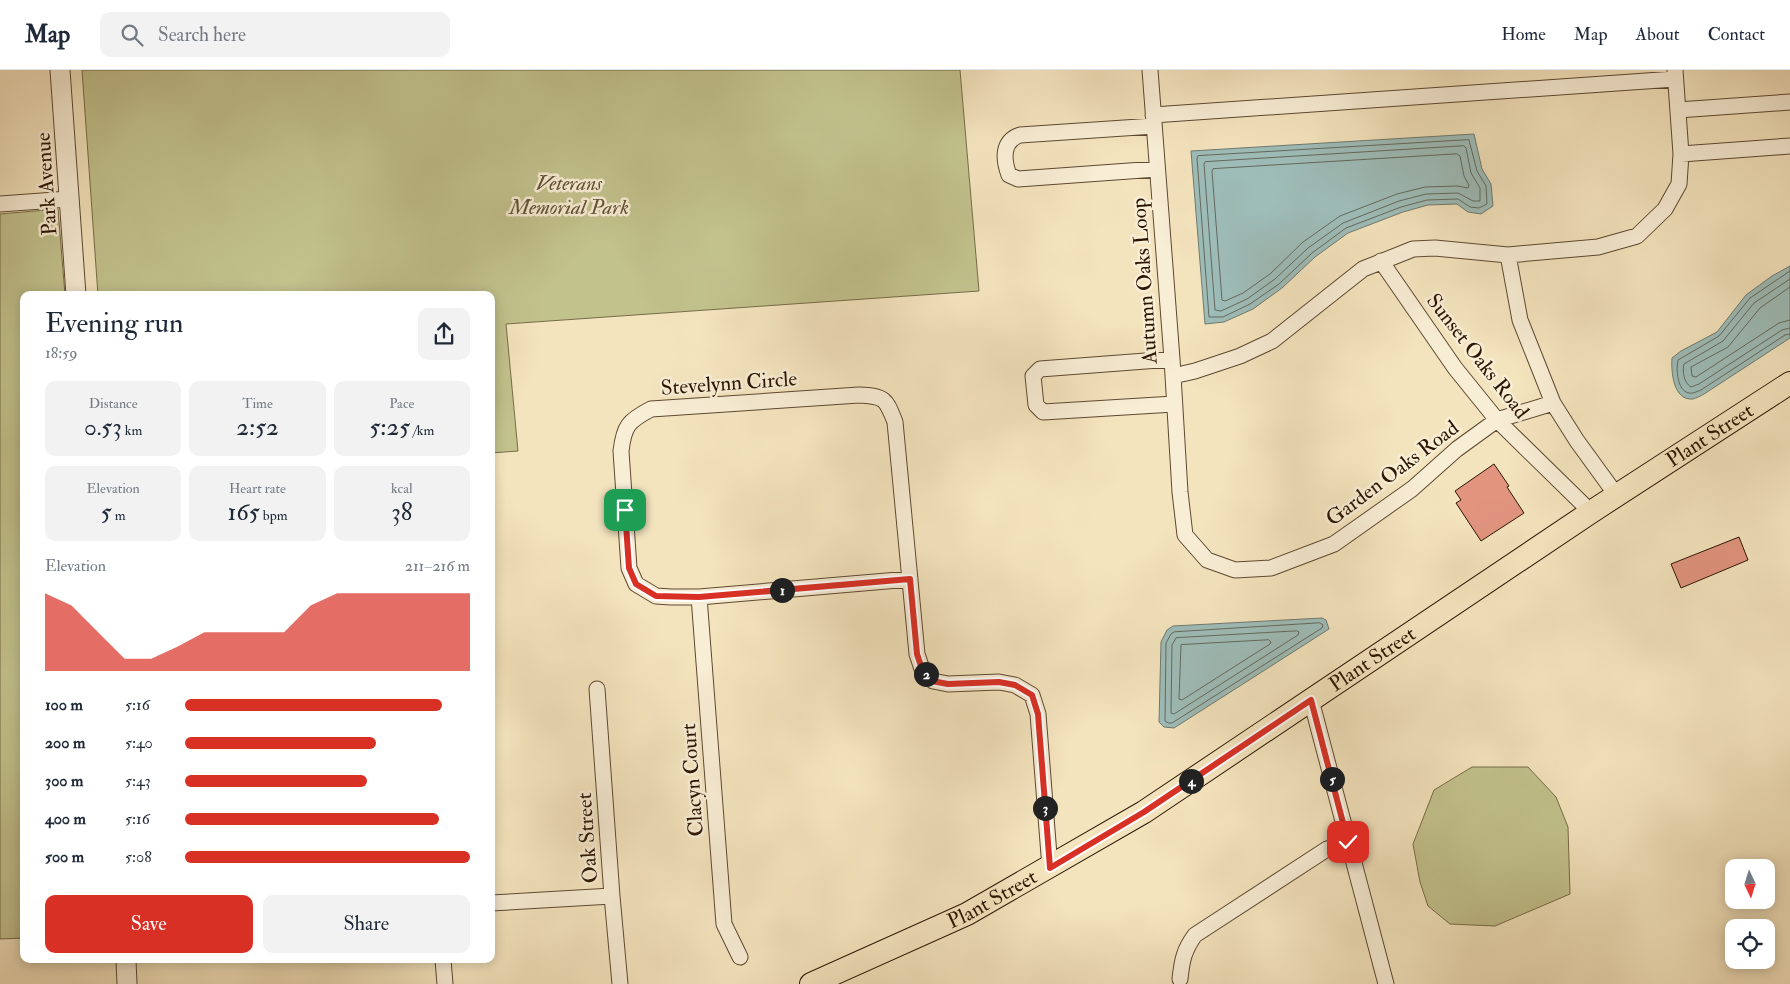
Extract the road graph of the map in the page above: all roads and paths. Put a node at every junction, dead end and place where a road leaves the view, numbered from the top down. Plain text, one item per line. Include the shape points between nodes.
1 (60, 70) edge
2 (1150, 70) edge
3 (1675, 75) edge
4 (1790, 102) edge
5 (1678, 110) junction
6 (1154, 120) junction
7 (1790, 146) edge
8 (1681, 154) junction
9 (1157, 170) junction
10 (69, 199) junction
11 (0, 204) edge
12 (1508, 254) junction
13 (1381, 261) junction
14 (76, 291) edge
15 (1172, 359) junction
16 (1173, 376) junction
17 (1790, 383) edge
18 (1553, 403) junction
19 (1174, 404) junction
20 (1497, 420) junction
21 (1617, 496) junction
22 (1591, 512) junction
23 (910, 579) junction
24 (699, 597) junction
25 (597, 689) dead end
26 (1311, 700) junction
27 (1348, 842) junction
28 (1050, 868) junction
29 (612, 896) junction
30 (495, 904) edge
31 (740, 957) dead end
32 (126, 963) edge
33 (443, 963) edge
34 (1180, 978) dead end
35 (127, 984) edge
36 (445, 984) edge
37 (620, 984) edge
38 (811, 984) edge
39 (1386, 984) edge

1 - 10 street, Park Avenue
2 - 6 street, Autumn Oaks Loop
3 - 5 street, Autumn Oaks Loop
3 - 6 street
4 - 5 street
5 - 8 street, Autumn Oaks Loop
6 - 9 street, Autumn Oaks Loop
6 - 9 street via 1020,135 1007,144 1005,160 1009,175 1018,179
7 - 8 street
8 - 12 street, Autumn Oaks Loop via 1679,184 1665,209 1637,236 1598,246
9 - 15 street, Autumn Oaks Loop
10 - 11 street
10 - 14 street, Park Avenue
12 - 13 street, Autumn Oaks Loop via 1413,249
12 - 18 street, Sunset Oaks Road via 1520,320
13 - 16 street, Autumn Oaks Loop via 1363,269 1272,341 1240,356
13 - 20 street, Sunset Oaks Road via 1455,368
15 - 16 street, Autumn Oaks Loop
15 - 19 street via 1040,369 1033,376 1036,405 1043,412
16 - 19 street, Garden Oaks Road
17 - 21 main road, Plant Street
18 - 20 street, Garden Oaks Road
18 - 21 street, Sunset Oaks Road via 1576,441
19 - 20 street, Garden Oaks Road via 1186,535 1207,560 1235,570 1271,568 1334,544 1412,489 1457,449
20 - 22 street, Sunset Oaks Road
21 - 22 main road, Plant Street
22 - 26 main road, Plant Street
23 - 24 street, Stevelynn Circle
23 - 24 street, Stevelynn Circle via 895,422 888,404 876,395 650,409 634,418 624,432 621,451 629,568 636,584 656,596
23 - 28 street via 917,654 922,669 932,681 948,684 999,682 1015,685 1032,695 1038,714
24 - 31 street, Clacyn Court via 724,924
25 - 29 street, Oak Street
26 - 27 street
26 - 28 main road, Plant Street via 1144,812
27 - 34 street via 1327,849 1195,935 1186,946
27 - 39 street
28 - 38 main road, Plant Street via 967,914
29 - 30 street
29 - 37 street, Oak Street
32 - 35 street
33 - 36 street

